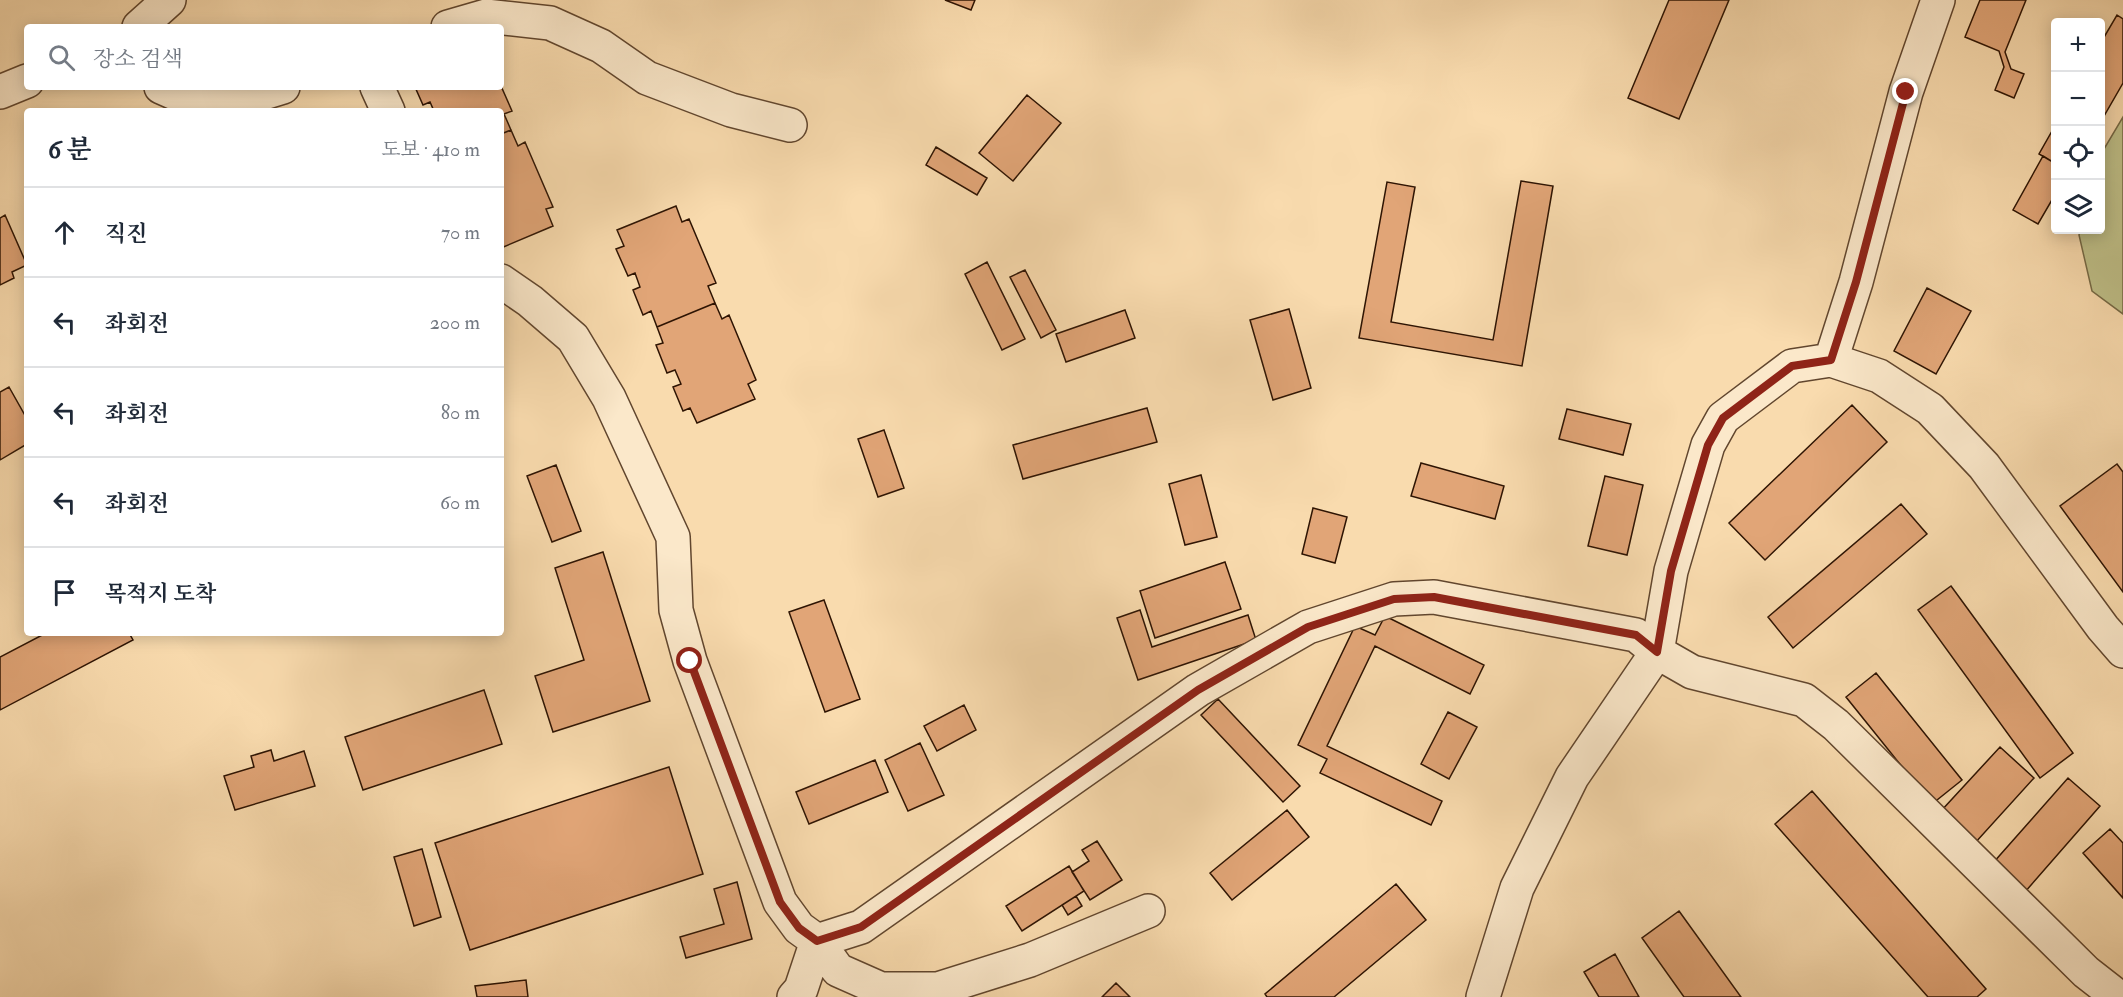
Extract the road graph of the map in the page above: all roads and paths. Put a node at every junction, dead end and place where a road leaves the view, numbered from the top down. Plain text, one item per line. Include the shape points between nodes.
1 (169, 0) edge
2 (1938, 0) edge
3 (142, 24) edge
4 (458, 24) edge
5 (24, 82) edge
6 (168, 90) edge
7 (273, 90) edge
8 (378, 90) edge
9 (0, 92) edge
10 (387, 108) edge
11 (790, 125) dead end
12 (504, 283) edge
13 (1831, 360) junction
14 (2123, 651) edge
15 (1657, 652) junction
16 (1148, 911) dead end
17 (817, 941) junction
18 (799, 994) edge
19 (1483, 997) edge
20 (2118, 997) edge

1 - 3 street
2 - 13 street via 1906,92 1856,282
4 - 11 street via 486,16 550,23 601,46 646,78 731,110
5 - 9 street
6 - 7 street via 188,99 241,100
8 - 10 street
12 - 17 street via 573,338 609,398 672,537 676,609 690,661 780,902 799,928
13 - 14 street via 1880,376 1930,409 1984,466
13 - 15 street via 1792,366 1723,418 1708,445 1671,571
15 - 17 street via 1636,635 1434,597 1394,599 1308,627 1198,690 861,927
15 - 19 street via 1572,777 1517,888
15 - 20 street via 1692,672 1804,700 1836,725 2086,972
16 - 17 street via 1030,960 938,989 880,989 838,970
17 - 18 street

